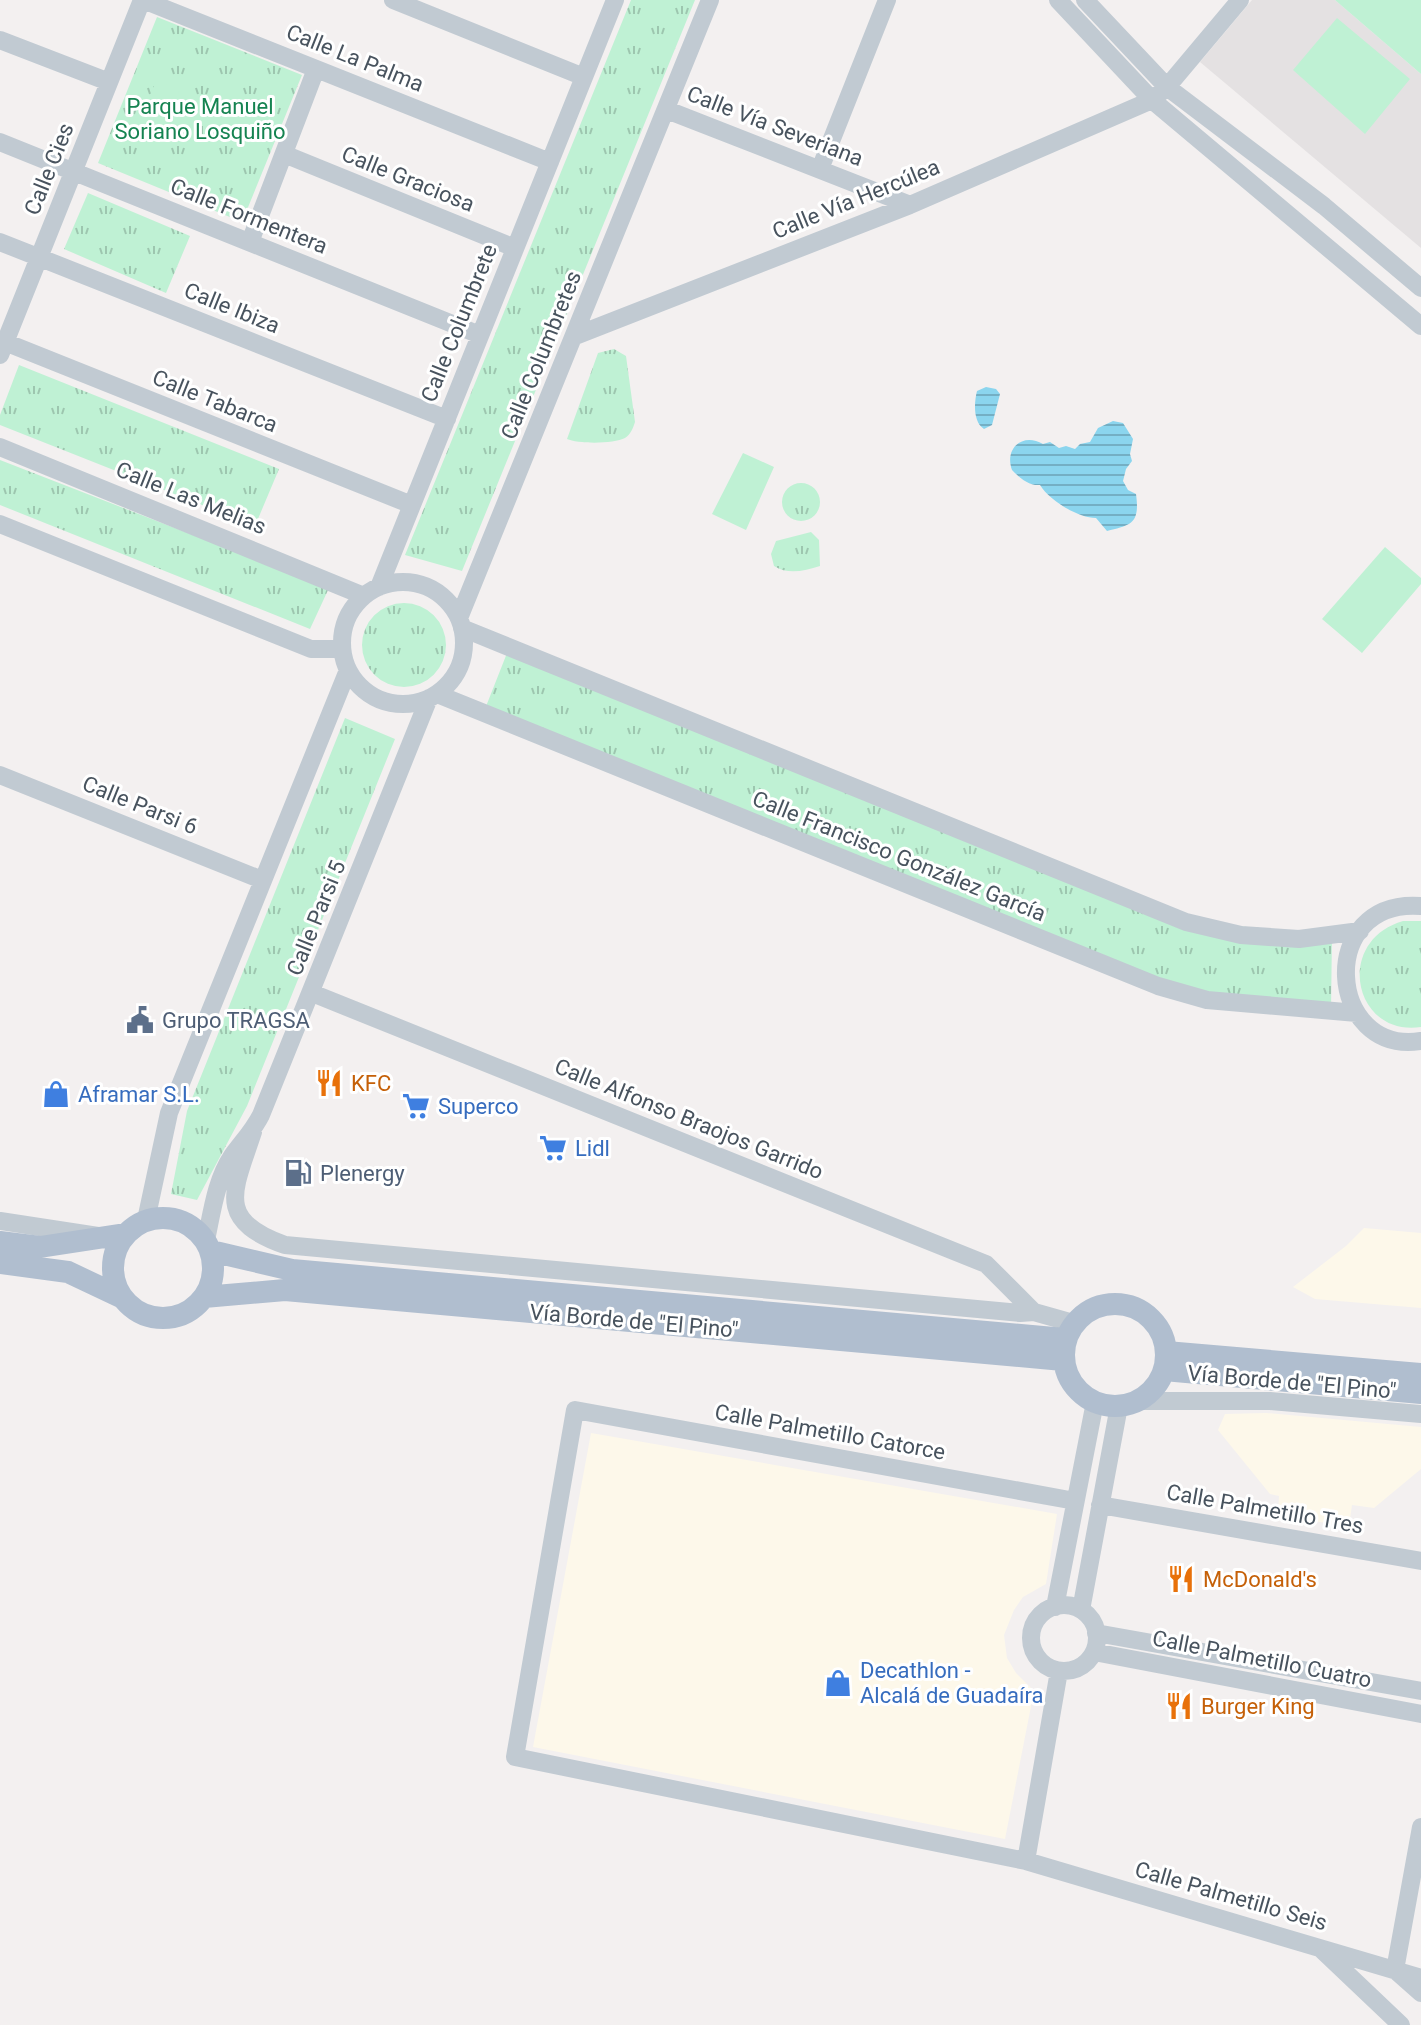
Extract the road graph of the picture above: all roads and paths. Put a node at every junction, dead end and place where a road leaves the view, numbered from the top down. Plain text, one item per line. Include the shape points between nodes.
1 (143, 0) edge
2 (393, 0) edge
3 (615, 0) edge
4 (710, 0) edge
5 (887, 0) edge
6 (1058, 0) edge
7 (1085, 0) edge
8 (1239, 1) edge
9 (0, 40) edge
10 (316, 69) junction
11 (584, 77) junction
12 (109, 82) junction
13 (1167, 87) junction
14 (1152, 100) junction
15 (667, 110) junction
16 (0, 142) edge
17 (284, 154) junction
18 (550, 162) junction
19 (820, 169) junction
20 (73, 172) junction
21 (910, 205) junction
22 (0, 242) edge
23 (250, 242) junction
24 (515, 248) junction
25 (39, 258) junction
26 (1421, 288) edge
27 (1421, 326) edge
28 (480, 335) junction
29 (575, 336) junction
30 (2, 346) edge
31 (447, 419) junction
32 (0, 447) edge
33 (412, 505) junction
34 (0, 524) edge
35 (372, 591) junction
36 (460, 623) junction
37 (342, 649) junction
38 (348, 670) junction
39 (433, 696) junction
40 (0, 775) edge
41 (262, 880) junction
42 (1421, 906) edge
43 (1360, 931) junction
44 (312, 993) junction
45 (1357, 1013) junction
46 (1421, 1041) edge
47 (253, 1132) junction
48 (146, 1220) junction
49 (0, 1221) edge
50 (115, 1236) junction
51 (0, 1242) edge
52 (208, 1246) junction
53 (0, 1263) edge
54 (204, 1297) junction
55 (123, 1298) junction
56 (1034, 1312) junction
57 (1067, 1341) junction
58 (1165, 1361) junction
59 (1421, 1374) edge
60 (1421, 1393) edge
61 (1095, 1402) junction
62 (1127, 1404) junction
63 (575, 1410) joint
64 (1421, 1414) edge
65 (1075, 1501) junction
66 (1100, 1505) junction
67 (1421, 1561) edge
68 (1055, 1607) junction
69 (1081, 1610) junction
70 (1096, 1633) junction
71 (1094, 1652) junction
72 (1059, 1671) junction
73 (1421, 1691) edge
74 (1421, 1714) edge
75 (1421, 1827) edge
76 (1026, 1861) junction
77 (1320, 1948) junction
78 (1395, 1970) junction
79 (1421, 1978) edge
80 (1421, 1993) edge
81 (1401, 2025) edge

1 - 10 street, Calle La Palma
1 - 12 street, Calle Cies
2 - 11 street
3 - 11 street, Calle Columbrete
4 - 15 street, Calle Columbretes
5 - 19 street
6 - 14 street
7 - 13 street
8 - 13 street, Calle Vía Hercúlea
9 - 12 street
10 - 17 street
10 - 18 street, Calle La Palma
11 - 18 street, Calle Columbrete
12 - 20 street, Calle Cies
13 - 14 street, Calle Vía Hercúlea
13 - 26 street via 1324,206
14 - 21 street, Calle Vía Hercúlea
14 - 27 street
15 - 19 street, Calle Vía Severiana
15 - 29 street, Calle Columbretes
16 - 20 street, Calle Formentera
17 - 23 street
17 - 24 street, Calle Graciosa
18 - 24 street, Calle Columbrete
19 - 21 street, Calle Vía Severiana
20 - 23 street, Calle Formentera
20 - 25 street, Calle Cies
21 - 29 street, Calle Vía Hercúlea
22 - 25 street, Calle Ibiza
23 - 28 street, Calle Formentera
24 - 28 street, Calle Columbrete
25 - 30 street, Calle Cies
25 - 31 street, Calle Ibiza
28 - 31 street, Calle Columbrete
29 - 36 street, Calle Columbretes
30 - 33 street, Calle Tabarca
31 - 33 street, Calle Columbrete
32 - 35 street, Calle Las Melias
33 - 35 street, Calle Columbrete
34 - 37 street via 311,649
35 - 36 street via 398,582 417,584 449,603
35 - 37 street via 351,611
36 - 39 street via 460,665
36 - 43 street, Calle Francisco González García via 1186,922 1241,935 1299,939
37 - 38 street
38 - 39 street via 358,684 388,702 406,704
38 - 41 street
39 - 44 street, Calle Parsi 5
39 - 45 street, Calle Francisco González García via 1158,986 1207,1000
40 - 41 street, Calle Parsi 6
41 - 48 street via 169,1113
42 - 43 street via 1389,910
43 - 45 street via 1345,971
44 - 47 street, Calle Parsi 5
44 - 56 street, Calle Alfonso Braojos Garrido via 986,1264
45 - 46 street via 1391,1039
47 - 52 street, Calle Parsi 5 via 218,1185
47 - 56 street via 235,1188 238,1214 257,1235 285,1245
48 - 50 main road
48 - 52 main road via 179,1220 194,1228
49 - 50 street
50 - 51 main road via 40,1247
50 - 55 main road via 115,1282
52 - 54 main road via 214,1267
52 - 57 main road, Vía Borde de "El Pino" via 292,1270
53 - 55 main road via 68,1272
54 - 55 main road via 193,1309 164,1318 148,1316
54 - 57 main road, Vía Borde de "El Pino" via 285,1290
56 - 57 street
57 - 58 main road via 1086,1312 1119,1303 1136,1308 1158,1328
57 - 61 main road via 1073,1385
58 - 59 main road, Vía Borde de "El Pino"
58 - 60 main road, Vía Borde de "El Pino"
58 - 62 main road via 1157,1383
61 - 62 main road
61 - 65 street
62 - 64 street via 1270,1401
62 - 66 street
63 - 65 street, Calle Palmetillo Catorce
63 - 76 street, Calle Palmetillo Seis via 515,1757
65 - 68 street
66 - 67 street, Calle Palmetillo Tres
66 - 69 street
68 - 69 street
68 - 72 street via 1039,1616 1031,1642 1040,1662
69 - 70 street
70 - 71 street
70 - 73 street, Calle Palmetillo Cuatro
71 - 72 street via 1080,1668
71 - 74 street, Calle Palmetillo Cuatro
72 - 76 street
75 - 78 street
76 - 77 street, Calle Palmetillo Seis
77 - 78 street, Calle Palmetillo Seis
77 - 81 street
78 - 79 street, Calle Palmetillo Seis
78 - 80 street

